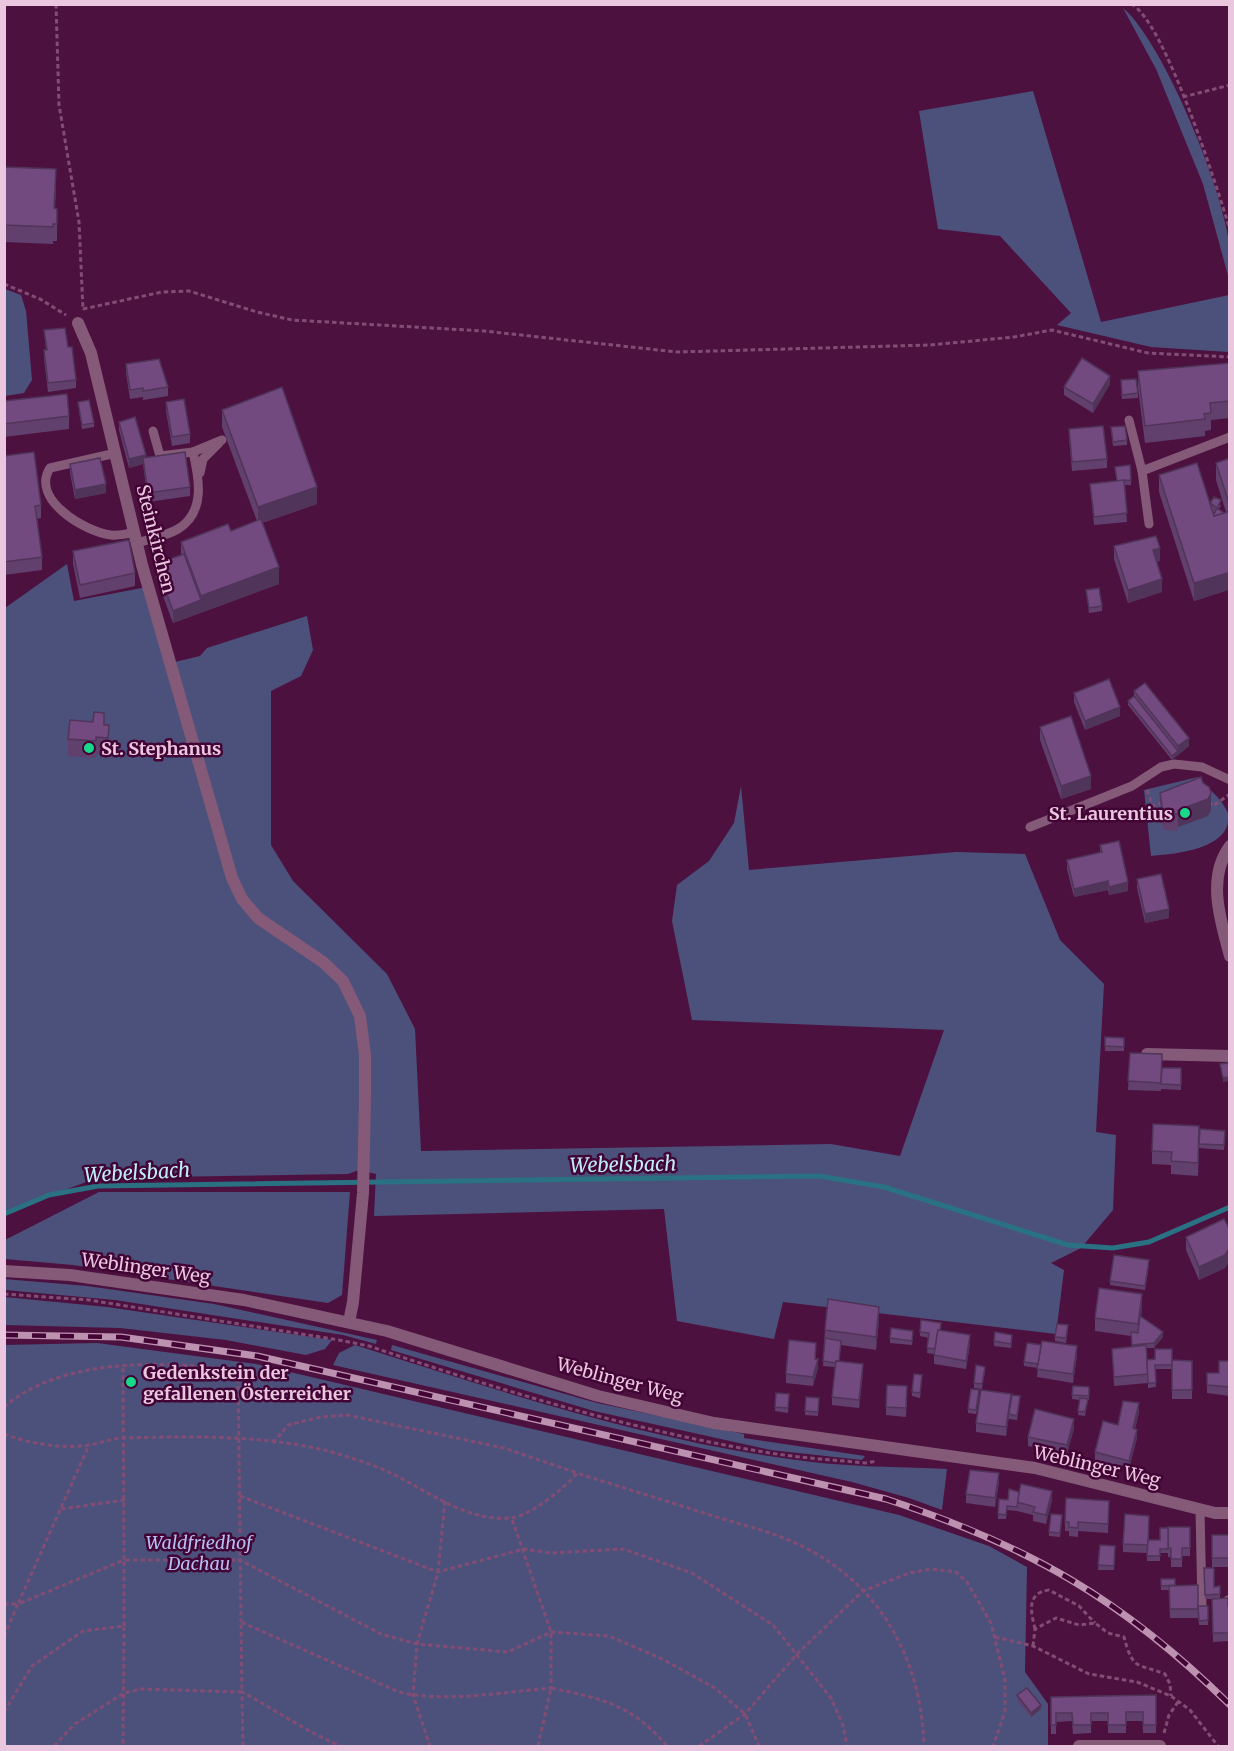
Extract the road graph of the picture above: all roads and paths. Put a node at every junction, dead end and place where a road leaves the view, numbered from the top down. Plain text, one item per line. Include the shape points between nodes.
1 (56, 4) edge
2 (1131, 4) edge
3 (1137, 6) edge
4 (1230, 85) edge
5 (1183, 97) junction
6 (1230, 230) edge
7 (4, 284) edge
8 (83, 309) junction
9 (78, 323) junction
10 (1230, 357) edge
11 (1129, 420) dead end
12 (153, 431) dead end
13 (1230, 437) edge
14 (193, 452) junction
15 (116, 453) junction
16 (1142, 471) junction
17 (200, 478) junction
18 (1149, 524) dead end
19 (136, 538) junction
20 (1230, 780) edge
21 (1147, 789) dead end
22 (1230, 794) edge
23 (1206, 798) edge
24 (1172, 799) edge
25 (1030, 827) dead end
26 (1230, 846) edge
27 (1230, 956) edge
28 (1131, 1053) edge
29 (1230, 1056) edge
30 (4, 1271) edge
31 (4, 1294) edge
32 (349, 1322) junction
33 (339, 1340) dead end
34 (123, 1367) junction
35 (238, 1371) junction
36 (288, 1380) dead end
37 (4, 1407) edge
38 (4, 1434) edge
39 (125, 1438) junction
40 (239, 1438) junction
41 (273, 1443) junction
42 (88, 1445) junction
43 (577, 1473) junction
44 (240, 1496) junction
45 (125, 1500) junction
46 (445, 1501) junction
47 (60, 1509) junction
48 (1200, 1509) junction
49 (1230, 1513) edge
50 (512, 1519) junction
51 (524, 1549) junction
52 (124, 1560) junction
53 (240, 1560) junction
54 (438, 1572) junction
55 (863, 1591) junction
56 (4, 1604) edge
57 (18, 1604) junction
58 (1202, 1607) edge
59 (241, 1622) junction
60 (1095, 1623) junction
61 (124, 1626) junction
62 (1035, 1629) junction
63 (551, 1632) junction
64 (4, 1636) edge
65 (995, 1637) junction
66 (417, 1644) junction
67 (1033, 1646) junction
68 (797, 1654) junction
69 (550, 1688) junction
70 (242, 1692) junction
71 (124, 1693) junction
72 (413, 1695) junction
73 (1171, 1696) junction
74 (1179, 1702) junction
75 (4, 1712) edge
76 (745, 1714) junction
77 (54, 1746) edge
78 (123, 1746) edge
79 (243, 1746) edge
80 (341, 1746) edge
81 (430, 1746) edge
82 (537, 1746) edge
83 (667, 1746) edge
84 (699, 1746) edge
85 (759, 1746) edge
86 (847, 1746) edge
87 (924, 1746) edge
88 (993, 1746) edge
89 (1079, 1746) edge
90 (1160, 1746) edge
91 (1218, 1746) edge

1 - 8 path via 59,105 79,222
2 - 3 path
3 - 5 path via 1152,27
4 - 5 path
5 - 6 path via 1201,138
7 - 9 path via 40,299
8 - 9 path
8 - 10 path via 162,292 189,291 292,320 484,331 677,352 930,345 1052,330 1148,352
9 - 15 street, Steinkirchen via 91,353
11 - 16 lane
12 - 14 lane via 160,456
13 - 16 lane
14 - 17 lane
14 - 17 lane via 222,440 203,459
15 - 19 street, Steinkirchen
15 - 19 lane via 50,468 45,476 46,488 52,501 93,530
16 - 18 lane
17 - 19 lane via 191,516 178,529
19 - 32 street, Steinkirchen via 232,878 242,899 258,918 323,962 343,981 360,1016 365,1055 363,1193
20 - 25 lane via 1202,767 1161,767 1132,786
21 - 24 path via 1153,806
22 - 23 path via 1212,806
26 - 27 street via 1222,856 1217,892
28 - 29 street
30 - 32 street, Weblinger Weg via 70,1275 244,1300
31 - 33 path via 89,1300
32 - 48 street, Weblinger Weg via 598,1396 714,1423 1035,1468
34 - 35 path via 168,1364
34 - 37 path via 55,1378 36,1385
34 - 39 path
35 - 36 path
35 - 40 path
38 - 42 path via 46,1446
39 - 40 path
39 - 42 path
39 - 45 path
40 - 41 path
40 - 44 path
41 - 43 path via 288,1425 347,1415 504,1448
41 - 46 path via 324,1450 390,1473
42 - 47 path
43 - 50 path via 538,1506
43 - 55 path via 783,1538 832,1565
44 - 53 path
44 - 54 path
45 - 47 path
45 - 52 path
46 - 50 path via 468,1513
46 - 54 path
47 - 57 path
48 - 49 street, Weblinger Weg
48 - 58 lane
50 - 51 path
51 - 54 path
51 - 63 path
51 - 68 path via 551,1554 624,1549 692,1573 773,1625
52 - 53 path
52 - 57 path
52 - 61 path
53 - 59 path
53 - 66 path via 381,1634
54 - 66 path
55 - 65 path via 909,1573 931,1569 956,1572 978,1597
55 - 68 path
55 - 87 path via 900,1640 923,1719
56 - 57 path
57 - 64 path
59 - 70 path
59 - 72 path
60 - 62 path via 1079,1625 1056,1618
60 - 62 path via 1080,1606 1049,1590 1033,1598
60 - 73 path via 1108,1633 1124,1637 1136,1665 1165,1674
61 - 71 path
61 - 75 path via 83,1631 32,1666
62 - 67 path
63 - 66 path via 508,1652
63 - 69 path
63 - 76 path via 609,1636 715,1688
65 - 67 path
65 - 88 path via 1005,1680 1005,1712
66 - 72 path
67 - 73 path via 1089,1674 1137,1682
68 - 76 path
68 - 86 path via 831,1698
69 - 72 path via 474,1695
69 - 82 path
69 - 83 path via 606,1700 648,1724
70 - 71 path via 141,1689
70 - 79 path
70 - 80 path via 312,1734
71 - 77 path via 75,1724
71 - 78 path
72 - 81 path
73 - 74 path
74 - 90 path via 1169,1715
74 - 91 path
76 - 84 path
76 - 85 path
89 - 90 street

